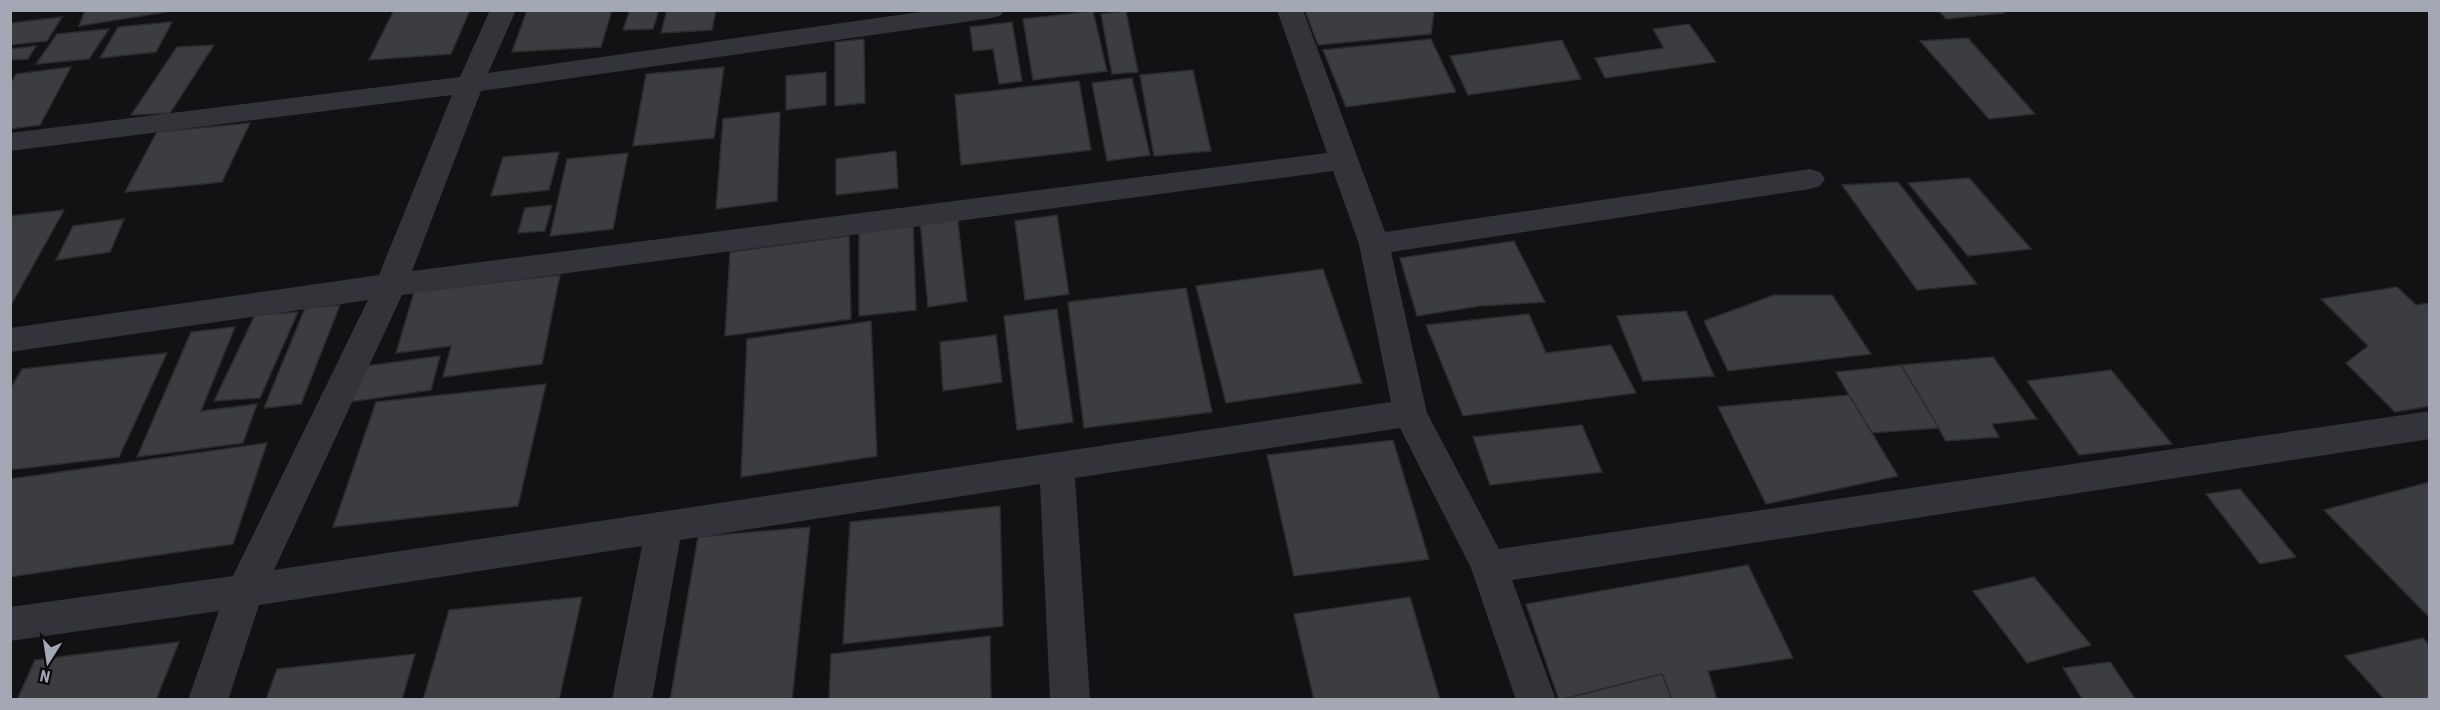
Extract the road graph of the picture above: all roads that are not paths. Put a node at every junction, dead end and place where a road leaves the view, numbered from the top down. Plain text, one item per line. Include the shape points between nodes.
1 (502, 10) edge
2 (992, 10) edge
3 (1290, 10) edge
4 (470, 84) junction
5 (10, 142) edge
6 (1343, 160) junction
7 (1810, 179) dead end
8 (1374, 244) junction
9 (391, 285) junction
10 (10, 340) edge
11 (1410, 413) junction
12 (2430, 425) edge
13 (1057, 467) junction
14 (664, 528) junction
15 (1489, 567) junction
16 (245, 591) junction
17 (10, 624) edge
18 (208, 699) edge
19 (632, 699) edge
20 (1070, 699) edge
21 (1536, 699) edge

1 - 4 street
2 - 4 street
3 - 6 street
4 - 5 street
4 - 9 street
6 - 8 street
6 - 9 street
7 - 8 street
8 - 11 street
9 - 10 street
9 - 16 street
11 - 13 street
11 - 15 street
12 - 15 street
13 - 14 street
13 - 20 street
14 - 16 street
14 - 19 street
15 - 21 street
16 - 17 street
16 - 18 street

